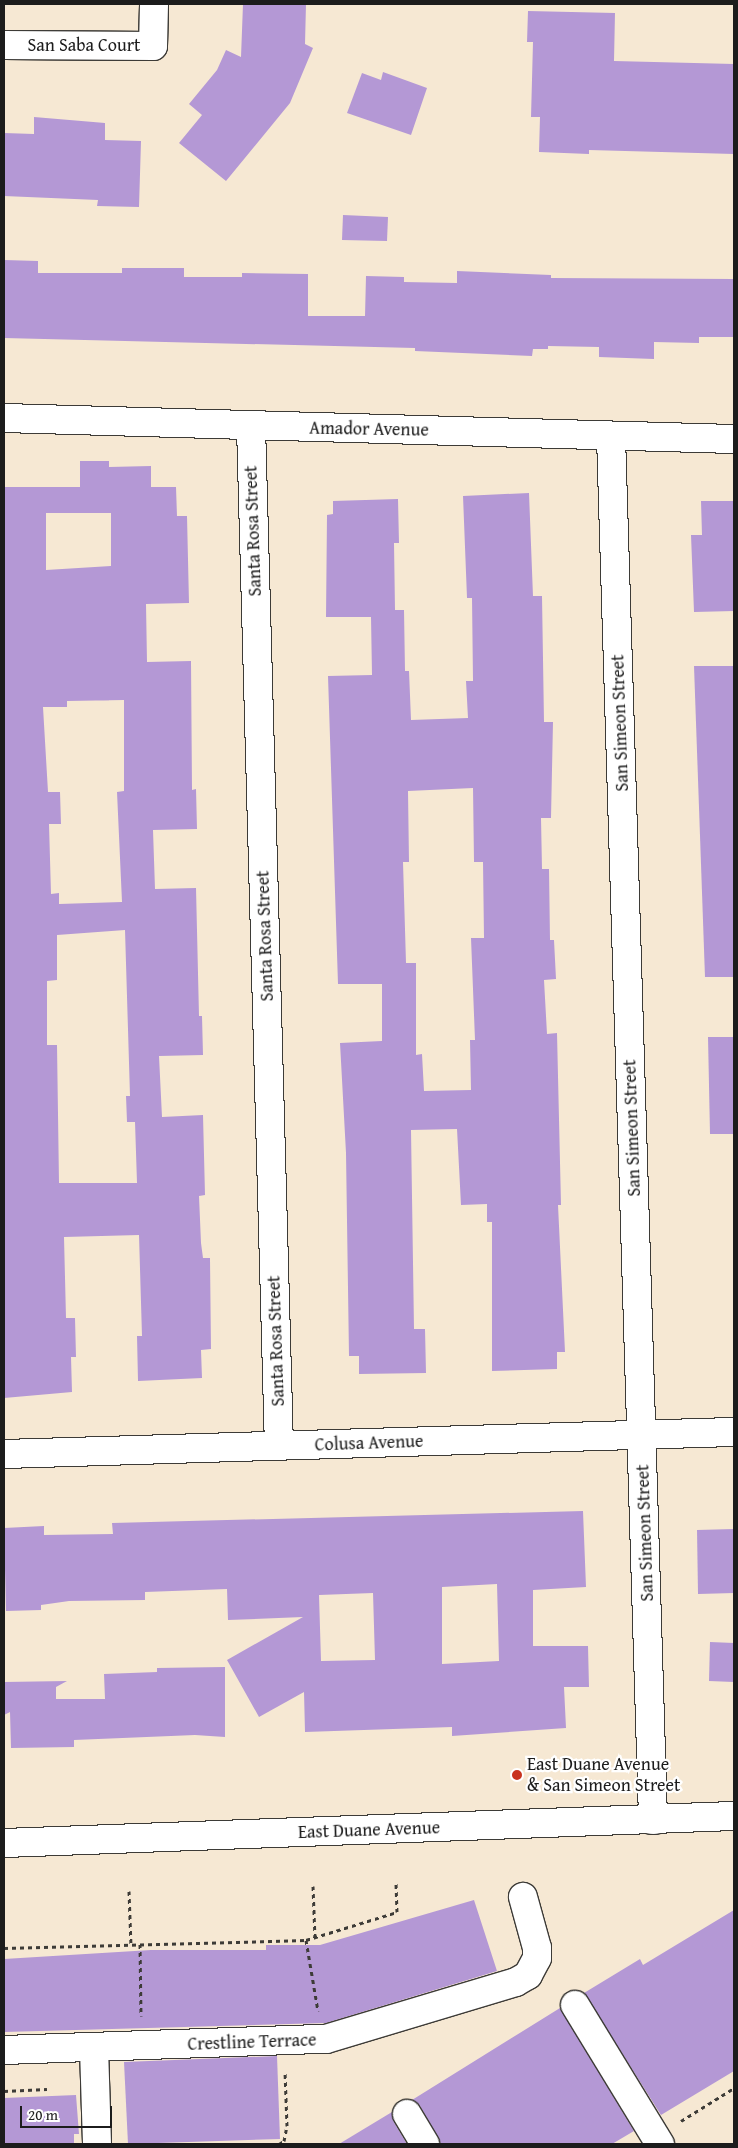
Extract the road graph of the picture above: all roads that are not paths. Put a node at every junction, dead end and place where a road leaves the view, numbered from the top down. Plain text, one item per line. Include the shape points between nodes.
1 (154, 4) edge
2 (4, 45) edge
3 (4, 418) edge
4 (250, 426) junction
5 (611, 436) junction
6 (734, 439) edge
7 (734, 1432) edge
8 (641, 1435) junction
9 (279, 1445) junction
10 (4, 1454) edge
11 (734, 1816) edge
12 (653, 1820) junction
13 (4, 1843) edge
14 (523, 1896) dead end
15 (575, 2004) dead end
16 (94, 2048) junction
17 (4, 2050) edge
18 (407, 2114) dead end
19 (97, 2144) edge
20 (425, 2144) edge
21 (660, 2144) edge

1 - 2 street, San Saba Court via 153,46
3 - 4 street, Amador Avenue
4 - 5 street, Amador Avenue
4 - 9 street, Santa Rosa Street
5 - 6 street, Amador Avenue
5 - 8 street, San Simeon Street
7 - 8 street, Colusa Avenue
8 - 9 street, Colusa Avenue
8 - 12 street, San Simeon Street
9 - 10 street, Colusa Avenue
11 - 12 street, East Duane Avenue
12 - 13 street, East Duane Avenue
14 - 16 street, Crestline Terrace via 537,1958 528,1975 516,1982 319,2040
15 - 21 street
16 - 17 street, Crestline Terrace
16 - 19 street
18 - 20 street

